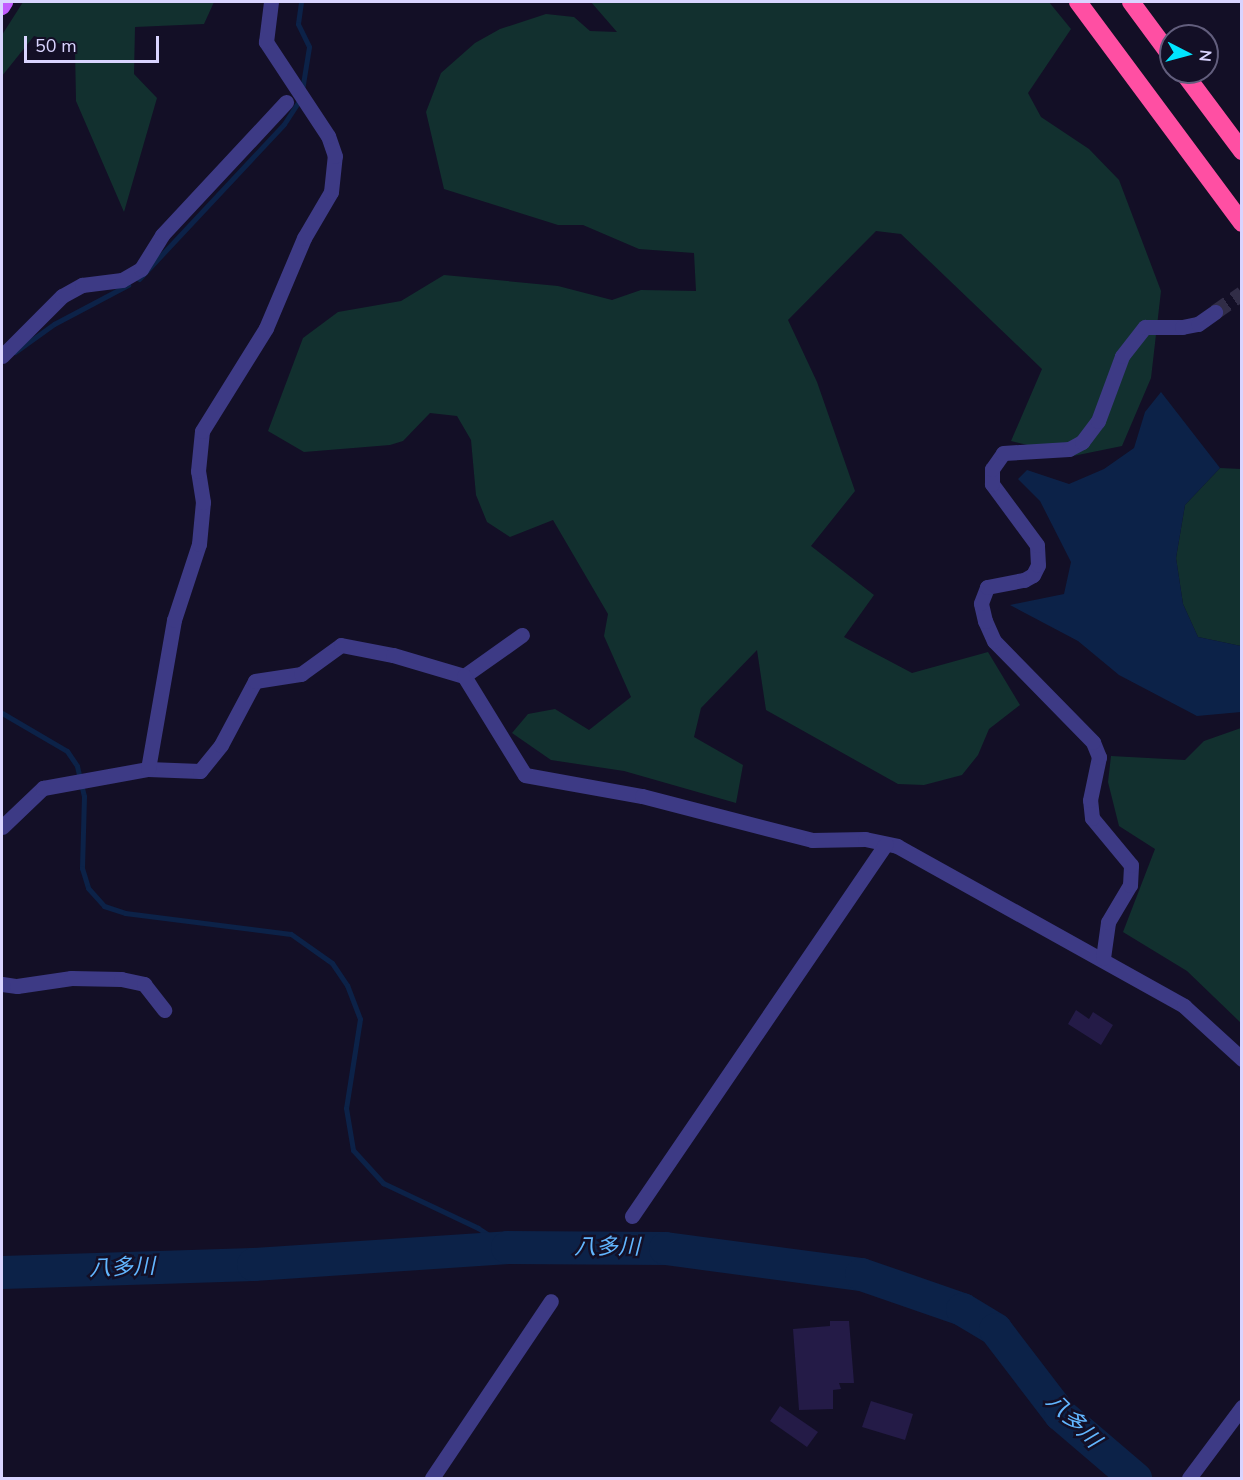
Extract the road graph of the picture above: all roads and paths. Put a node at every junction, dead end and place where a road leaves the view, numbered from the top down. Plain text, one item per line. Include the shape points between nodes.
1 (5, 2) edge
2 (271, 2) edge
3 (1078, 2) edge
4 (1131, 2) edge
5 (2, 7) edge
6 (1159, 40) edge
7 (1192, 84) edge
8 (286, 102) dead end
9 (1242, 151) edge
10 (1242, 223) edge
11 (1215, 312) tunnel mouth
12 (2, 356) edge
13 (522, 634) dead end
14 (464, 676) junction
15 (148, 769) junction
16 (2, 827) edge
17 (886, 844) junction
18 (1103, 958) junction
19 (2, 984) edge
20 (164, 1010) dead end
21 (1242, 1059) edge
22 (632, 1216) dead end
23 (551, 1301) dead end
24 (1242, 1407) edge
25 (1192, 1475) edge
26 (432, 1479) edge

1 - 5 main road
2 - 15 street via 266,42 285,77 328,136 335,156 331,192 304,238 266,328 202,431 199,544 174,620
3 - 10 highway
4 - 6 highway
7 - 9 highway
8 - 12 street via 162,235 141,269 122,280 82,285 62,296
11 - 18 street via 1198,324 1145,327 1122,356 1098,422 1082,442 1069,449 1003,453 992,469 992,484 1037,545 1038,565 1034,575 1024,580 987,587 981,603 985,621 994,640 1093,742 1099,757 1090,800 1092,818 1131,865 1130,885 1108,922
13 - 14 street
14 - 15 street via 393,655 341,645 301,674 255,681 221,745 200,771
14 - 17 street via 525,775 642,796 812,840 865,839
15 - 16 street via 43,788
17 - 18 street via 929,862
17 - 22 street
18 - 21 street via 1143,986 1184,1006
19 - 20 street via 17,986 71,978 122,979 144,984
23 - 26 street
24 - 25 street

